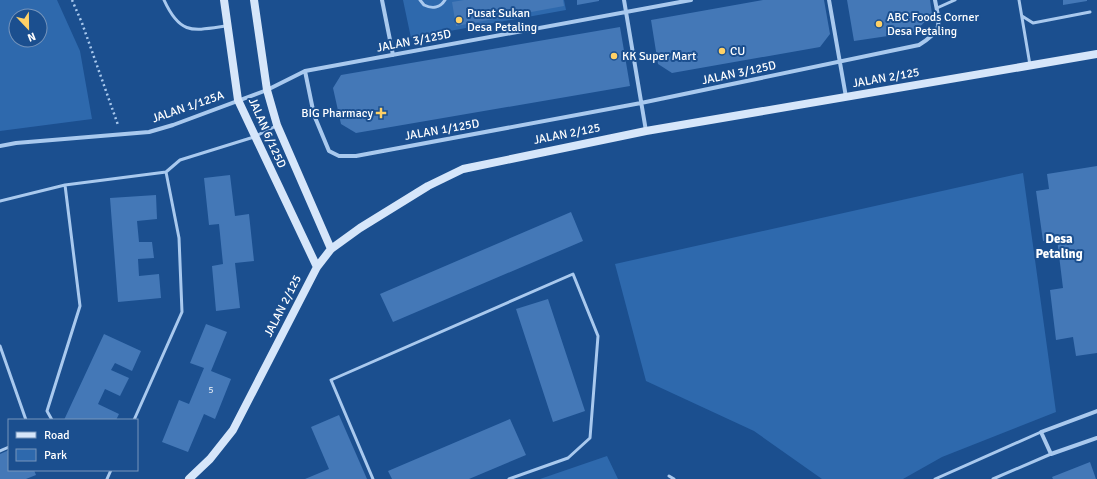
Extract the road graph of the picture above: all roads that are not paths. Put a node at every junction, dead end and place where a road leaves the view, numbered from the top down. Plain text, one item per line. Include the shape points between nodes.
1 (164, 0) edge
2 (224, 0) edge
3 (254, 0) edge
4 (382, 0) edge
5 (420, 0) edge
6 (446, 0) edge
7 (624, 0) edge
8 (691, 0) edge
9 (829, 0) edge
10 (935, 0) edge
11 (955, 0) edge
12 (1019, 0) edge
13 (937, 8) junction
14 (626, 12) junction
15 (1090, 12) dead end
16 (1022, 16) junction
17 (228, 26) junction
18 (1097, 54) edge
19 (393, 55) junction
20 (840, 62) junction
21 (1030, 65) junction
22 (305, 71) junction
23 (267, 90) junction
24 (846, 97) junction
25 (238, 100) junction
26 (641, 103) junction
27 (277, 125) junction
28 (646, 131) junction
29 (254, 137) junction
30 (0, 146) edge
31 (166, 172) junction
32 (65, 185) junction
33 (0, 201) edge
34 (331, 249) junction
35 (317, 267) junction
36 (0, 346) edge
37 (1097, 412) edge
38 (26, 419) edge
39 (51, 419) edge
40 (134, 419) edge
41 (1041, 432) junction
42 (1097, 438) edge
43 (1051, 454) junction
44 (669, 476) dead end
45 (189, 479) edge
46 (373, 479) edge
47 (509, 479) edge
48 (674, 479) edge
49 (935, 479) edge
50 (992, 479) edge

1 - 17 lane via 173,19 187,28 196,31
2 - 17 street, JALAN 6/125D
3 - 23 street, JALAN 6/125D
4 - 19 street
5 - 6 lane via 424,5 433,8
7 - 14 street
8 - 14 street, JALAN 3/125D
9 - 20 street
10 - 13 street, JALAN 3/125D
11 - 13 lane
12 - 16 lane
13 - 20 street, JALAN 3/125D via 940,22 934,36 919,45
14 - 19 street, JALAN 3/125D
14 - 26 street
15 - 16 lane via 1033,23
16 - 21 lane
17 - 25 street, JALAN 6/125D
18 - 21 street, JALAN 2/125
19 - 22 street, JALAN 3/125D
20 - 24 street
20 - 26 street, JALAN 3/125D
21 - 24 street, JALAN 2/125
22 - 23 street, JALAN 1/125A
22 - 26 street, JALAN 1/125D via 314,115 329,151 339,156 356,156
23 - 25 street, JALAN 1/125A
23 - 27 street, JALAN 6/125D
24 - 28 street, JALAN 2/125
25 - 29 street, JALAN 6/125D
25 - 30 street, JALAN 1/125A via 149,132
26 - 28 street
27 - 29 lane
27 - 34 street, JALAN 6/125D
28 - 34 street, JALAN 2/125 via 464,169 394,206
29 - 31 lane via 180,160
29 - 35 street, JALAN 6/125D
31 - 32 lane
31 - 40 lane via 178,238 182,312
32 - 33 lane
32 - 39 lane via 80,306 47,411
34 - 35 street, JALAN 2/125
35 - 45 street, JALAN 2/125 via 233,430 210,459
36 - 38 lane
37 - 41 street
41 - 43 street
41 - 49 lane
42 - 43 street
43 - 50 lane
44 - 48 lane
46 - 47 lane via 331,380 573,274 598,336 590,438 568,458

